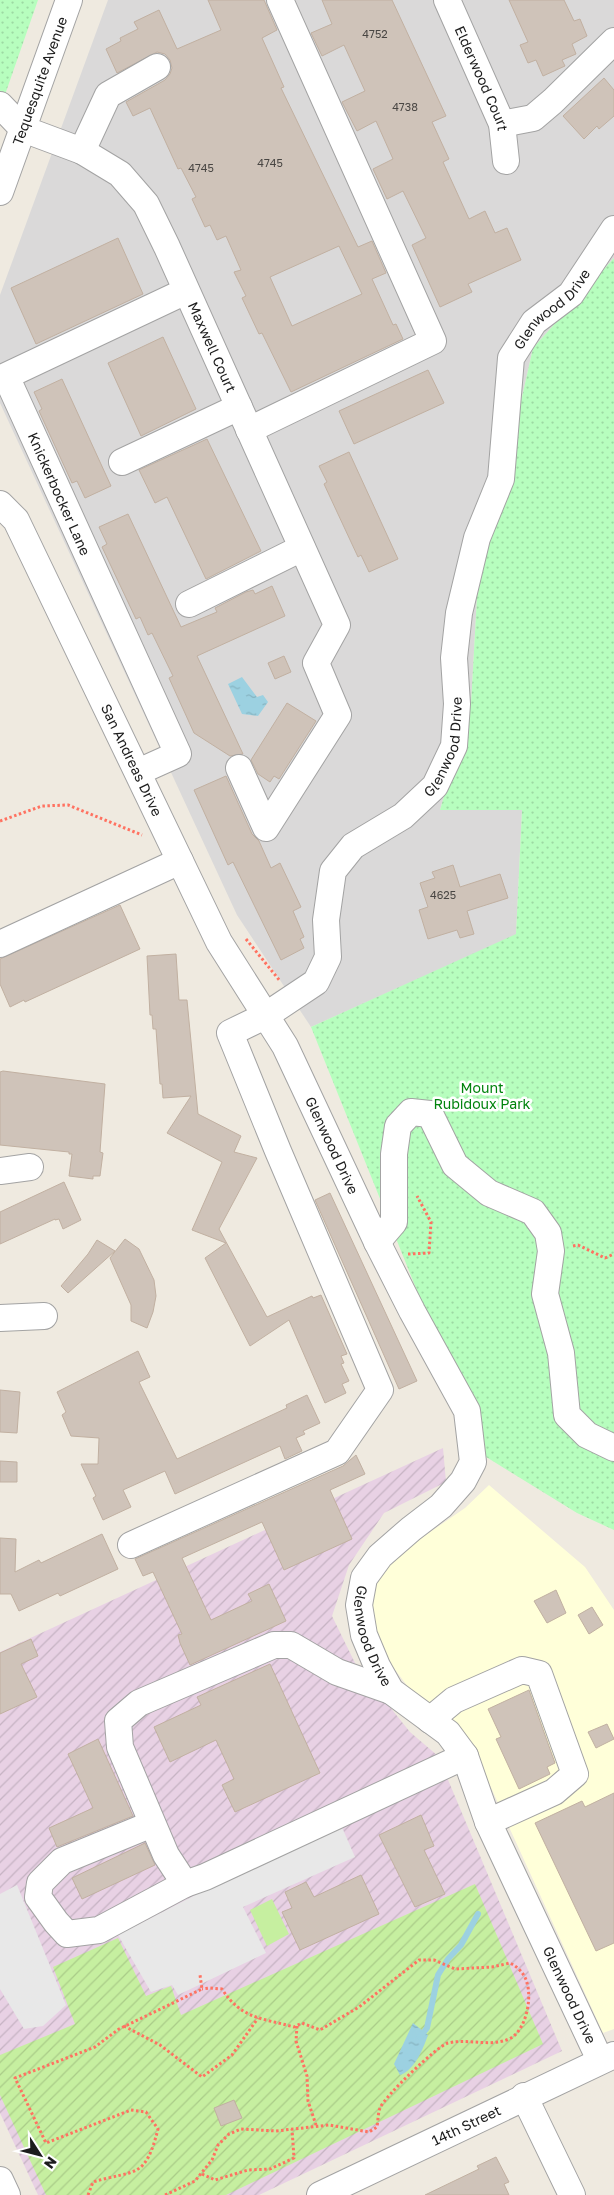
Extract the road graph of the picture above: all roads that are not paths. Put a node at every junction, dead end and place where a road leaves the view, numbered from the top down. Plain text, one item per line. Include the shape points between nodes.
1 (69, 0) edge
2 (280, 0) edge
3 (447, 0) edge
4 (614, 41) edge
5 (157, 67) dead end
6 (0, 105) edge
7 (502, 124) junction
8 (11, 131) edge
9 (82, 151) junction
10 (506, 161) dead end
11 (0, 192) edge
12 (614, 228) edge
13 (186, 291) junction
14 (244, 418) junction
15 (122, 462) dead end
16 (0, 504) edge
17 (302, 548) junction
18 (189, 604) dead end
19 (239, 768) dead end
20 (138, 772) junction
21 (180, 860) junction
22 (0, 944) edge
23 (265, 1016) junction
24 (30, 1166) dead end
25 (0, 1170) edge
26 (377, 1242) junction
27 (44, 1316) dead end
28 (0, 1318) edge
29 (614, 1448) edge
30 (131, 1545) dead end
31 (391, 1691) junction
32 (430, 1720) junction
33 (465, 1756) junction
34 (488, 1822) junction
35 (152, 1824) junction
36 (185, 1884) junction
37 (607, 2058) edge
38 (524, 2096) junction
39 (0, 2180) edge
40 (7, 2195) edge
41 (320, 2195) edge
42 (572, 2195) edge

1 - 8 street, Tequesquite Avenue
2 - 14 street via 433,340
3 - 7 street, Elderwood Court
4 - 7 street via 533,118
5 - 9 street via 108,96
6 - 8 street
7 - 10 street, Elderwood Court
8 - 9 street, Maxwell Court
8 - 11 street, Tequesquite Avenue
9 - 13 street, Maxwell Court via 120,174 146,204
12 - 23 street, Glenwood Drive via 571,294 534,322 511,358 502,479 477,538 459,613 454,658 457,704 454,746 435,786 404,816 353,846 333,871 326,920 328,957 316,982
13 - 14 street, Maxwell Court
13 - 20 street, Knickerbocker Lane via 6,376 178,754
14 - 15 street
14 - 17 street, Maxwell Court
16 - 20 street, San Andreas Drive via 16,520
17 - 18 street
17 - 19 street, Maxwell Court via 337,625 316,663 338,715 266,828
20 - 21 street, San Andreas Drive
21 - 22 street
21 - 23 street, San Andreas Drive via 219,942
23 - 26 street, Glenwood Drive via 285,1046
23 - 30 street via 230,1033 380,1390 337,1452
24 - 25 street
26 - 29 street via 394,1222 394,1154 398,1126 411,1112 430,1114 455,1165 489,1193 533,1212 548,1233 551,1251 545,1294 561,1353 567,1415 587,1435
26 - 31 street, Glenwood Drive via 466,1411 473,1462 463,1481 441,1506 380,1556 364,1578 359,1605 364,1635
27 - 28 street
31 - 32 street, Glenwood Drive
31 - 35 street via 337,1672 291,1645 274,1645 139,1703 118,1721 120,1747
32 - 33 street, Glenwood Drive via 448,1733
32 - 34 street via 454,1700 522,1670 539,1674 575,1774 554,1792
33 - 34 street, Glenwood Drive
33 - 36 street
34 - 37 street, Glenwood Drive
35 - 36 street via 166,1855
35 - 36 street via 62,1861 40,1883 38,1897 67,1934 99,1930
37 - 38 street, 14th Street
38 - 41 street, 14th Street
38 - 42 street
39 - 40 street

